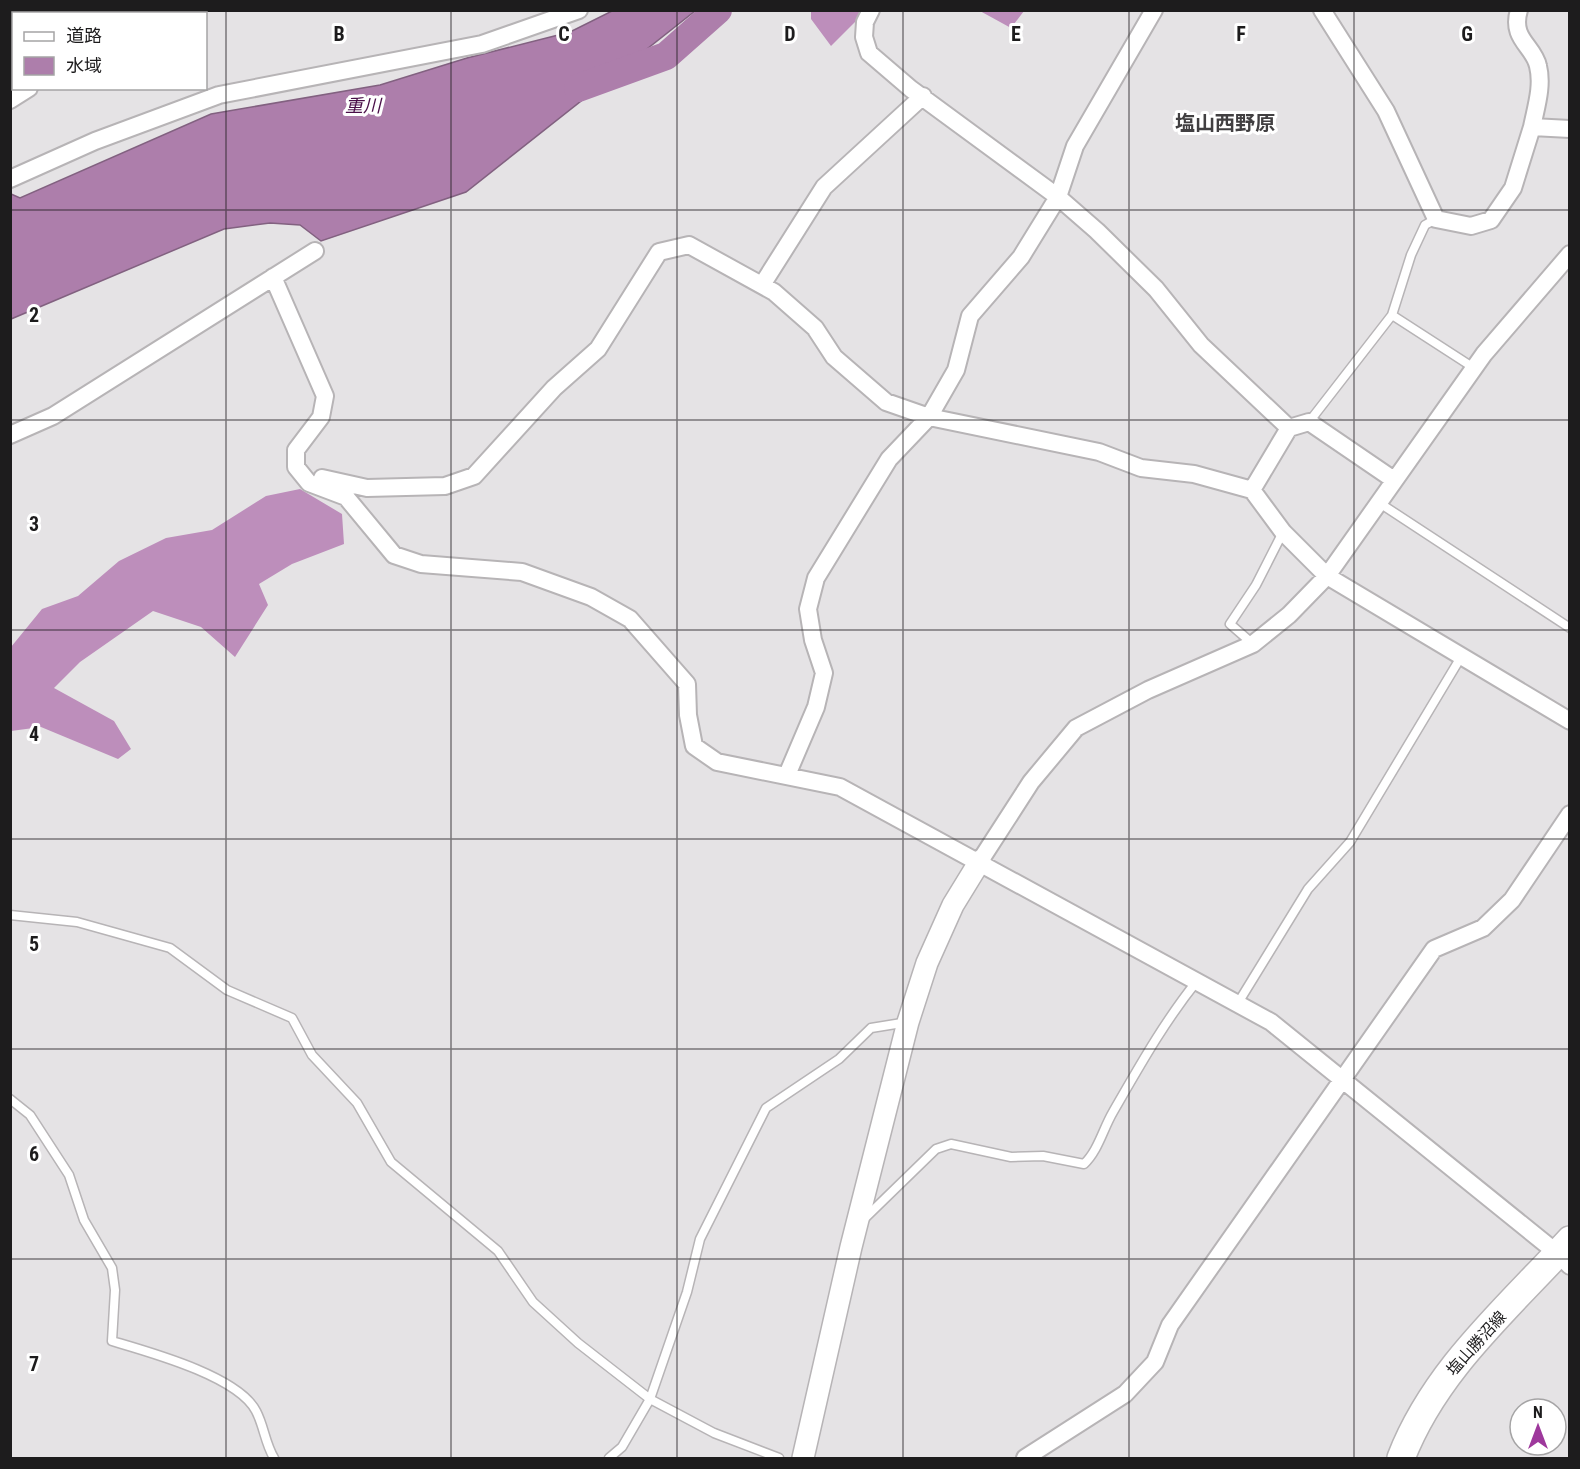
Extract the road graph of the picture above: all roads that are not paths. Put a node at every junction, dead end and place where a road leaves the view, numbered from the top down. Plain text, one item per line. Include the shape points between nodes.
1 (579, 10) edge
2 (871, 10) edge
3 (1154, 10) edge
4 (1322, 10) edge
5 (1519, 10) edge
6 (26, 90) edge
7 (923, 96) junction
8 (10, 100) edge
9 (1532, 127) junction
10 (1569, 129) edge
11 (10, 179) edge
12 (1058, 197) junction
13 (1436, 219) junction
14 (315, 251) dead end
15 (1569, 254) edge
16 (273, 277) junction
17 (762, 285) junction
18 (1392, 315) junction
19 (1474, 368) junction
20 (929, 417) junction
21 (1309, 422) junction
22 (1289, 428) junction
23 (10, 435) edge
24 (302, 474) junction
25 (1394, 480) junction
26 (1252, 490) junction
27 (1378, 502) junction
28 (1283, 532) junction
29 (1327, 576) junction
30 (1569, 628) edge
31 (1253, 644) junction
32 (1461, 657) junction
33 (1569, 722) edge
34 (787, 775) junction
35 (1569, 814) edge
36 (980, 861) junction
37 (10, 915) edge
38 (1197, 981) junction
39 (1238, 1003) junction
40 (908, 1022) junction
41 (1341, 1078) junction
42 (10, 1099) edge
43 (856, 1226) junction
44 (1565, 1253) edge
45 (650, 1398) junction
46 (274, 1458) edge
47 (609, 1458) edge
48 (779, 1458) edge
49 (803, 1458) edge
50 (1024, 1458) edge
51 (1401, 1458) edge

1 - 11 street via 482,44 219,94 95,141
2 - 7 street via 864,37 869,53
3 - 12 street via 1075,146
4 - 13 street via 1386,111
5 - 9 street via 1516,19 1523,44 1538,63 1540,80
6 - 8 street
7 - 12 street
7 - 17 street via 824,187
9 - 10 street
9 - 13 street via 1513,188 1491,220 1471,226
12 - 20 street via 1021,257 970,316 956,370
12 - 22 street via 1156,289 1201,345
13 - 18 lane via 1425,225 1411,255
14 - 16 street
15 - 19 street
16 - 23 street via 53,416
16 - 24 street via 325,396 321,417 296,450 296,467
17 - 20 street via 815,328 834,357 886,402
17 - 24 street via 689,245 659,252 598,349 554,388 474,476 445,486 368,488
18 - 19 lane
18 - 21 lane
19 - 25 street
20 - 26 street via 1100,452 1141,468 1194,474
20 - 34 street via 890,459 816,578 808,609 824,673 816,707
21 - 22 street
21 - 25 street
22 - 26 street
24 - 34 street via 309,483 346,497 394,555 421,564 522,572 591,597 630,619 687,684 694,746 717,762
25 - 27 street
26 - 28 street
27 - 29 street
27 - 30 lane
28 - 29 street
28 - 31 lane via 1256,585 1230,624
29 - 31 street via 1289,615
29 - 32 street
31 - 36 street via 1148,690 1076,728 1031,782
32 - 33 street
32 - 39 lane via 1350,842 1308,889
34 - 36 street via 840,787
35 - 41 street via 1512,900 1483,928 1434,949
36 - 38 street
36 - 40 street via 953,905
37 - 45 lane via 77,922 170,948 227,990 292,1018 312,1055 357,1103 391,1162 498,1251 533,1302 570,1336
38 - 39 street
38 - 43 lane via 1166,1020 1084,1164 1043,1156 1011,1157 951,1144 936,1149
39 - 41 street via 1271,1022
40 - 43 street
40 - 45 lane via 871,1028 839,1059 766,1108 700,1239 687,1292
41 - 44 street
41 - 50 street via 1170,1325 1155,1362 1125,1394
42 - 46 lane via 30,1115 69,1175 84,1220 112,1268 112,1341 187,1364 247,1397 257,1412 265,1444
43 - 49 street
44 - 51 main road, 塩山勝沼線 via 1451,1368 1419,1417
45 - 47 lane via 622,1446
45 - 48 lane via 714,1433

